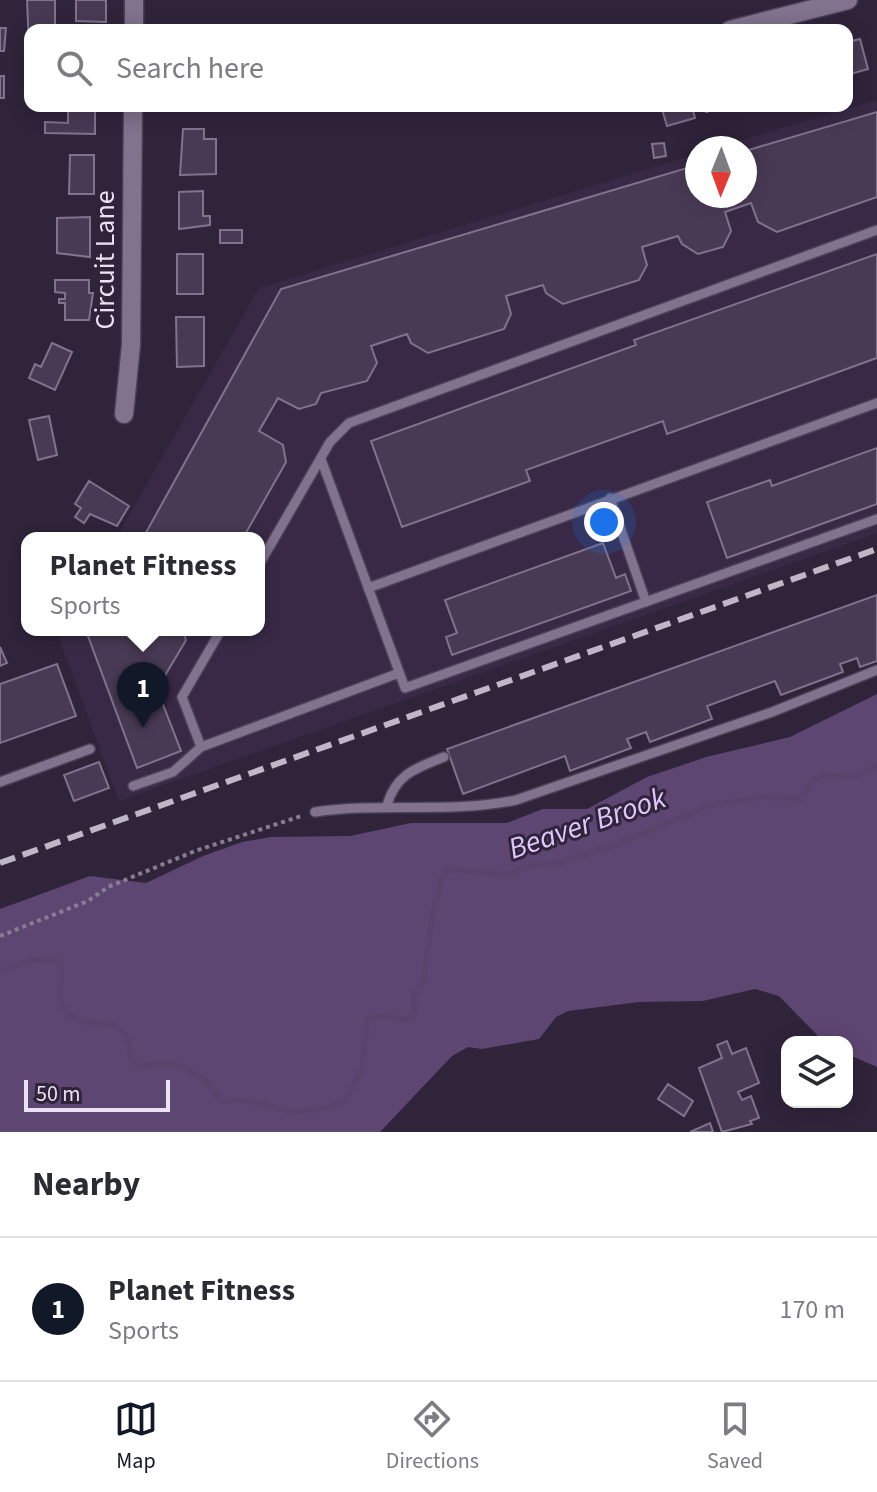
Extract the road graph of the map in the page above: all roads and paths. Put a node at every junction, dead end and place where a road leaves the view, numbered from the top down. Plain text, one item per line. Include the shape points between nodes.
1 (134, 0) edge
2 (765, 0) edge
3 (848, 0) edge
4 (769, 20) junction
5 (134, 24) edge
6 (753, 24) edge
7 (133, 112) edge
8 (877, 230) edge
9 (877, 403) edge
10 (124, 414) dead end
11 (321, 459) junction
12 (610, 498) junction
13 (877, 519) edge
14 (265, 555) edge
15 (368, 588) junction
16 (646, 602) junction
17 (218, 636) edge
18 (877, 670) edge
19 (399, 673) junction
20 (201, 747) junction
21 (90, 749) dead end
22 (444, 757) dead end
23 (0, 782) edge
24 (133, 786) dead end
25 (387, 805) junction
26 (315, 812) joint
27 (0, 936) edge

1 - 5 street
2 - 4 street
3 - 4 street
4 - 6 street
7 - 10 street, Circuit Lane via 131,345
8 - 11 lane via 361,417 339,431
9 - 12 lane
11 - 14 lane
11 - 15 lane
12 - 15 lane
12 - 16 lane
13 - 16 lane
15 - 19 lane
16 - 19 lane via 405,688
17 - 20 lane via 182,697
18 - 25 lane via 516,800 476,806
19 - 20 lane
20 - 24 lane via 173,772
21 - 23 lane
22 - 25 lane via 406,772
25 - 26 lane
26 - 27 path via 195,851

